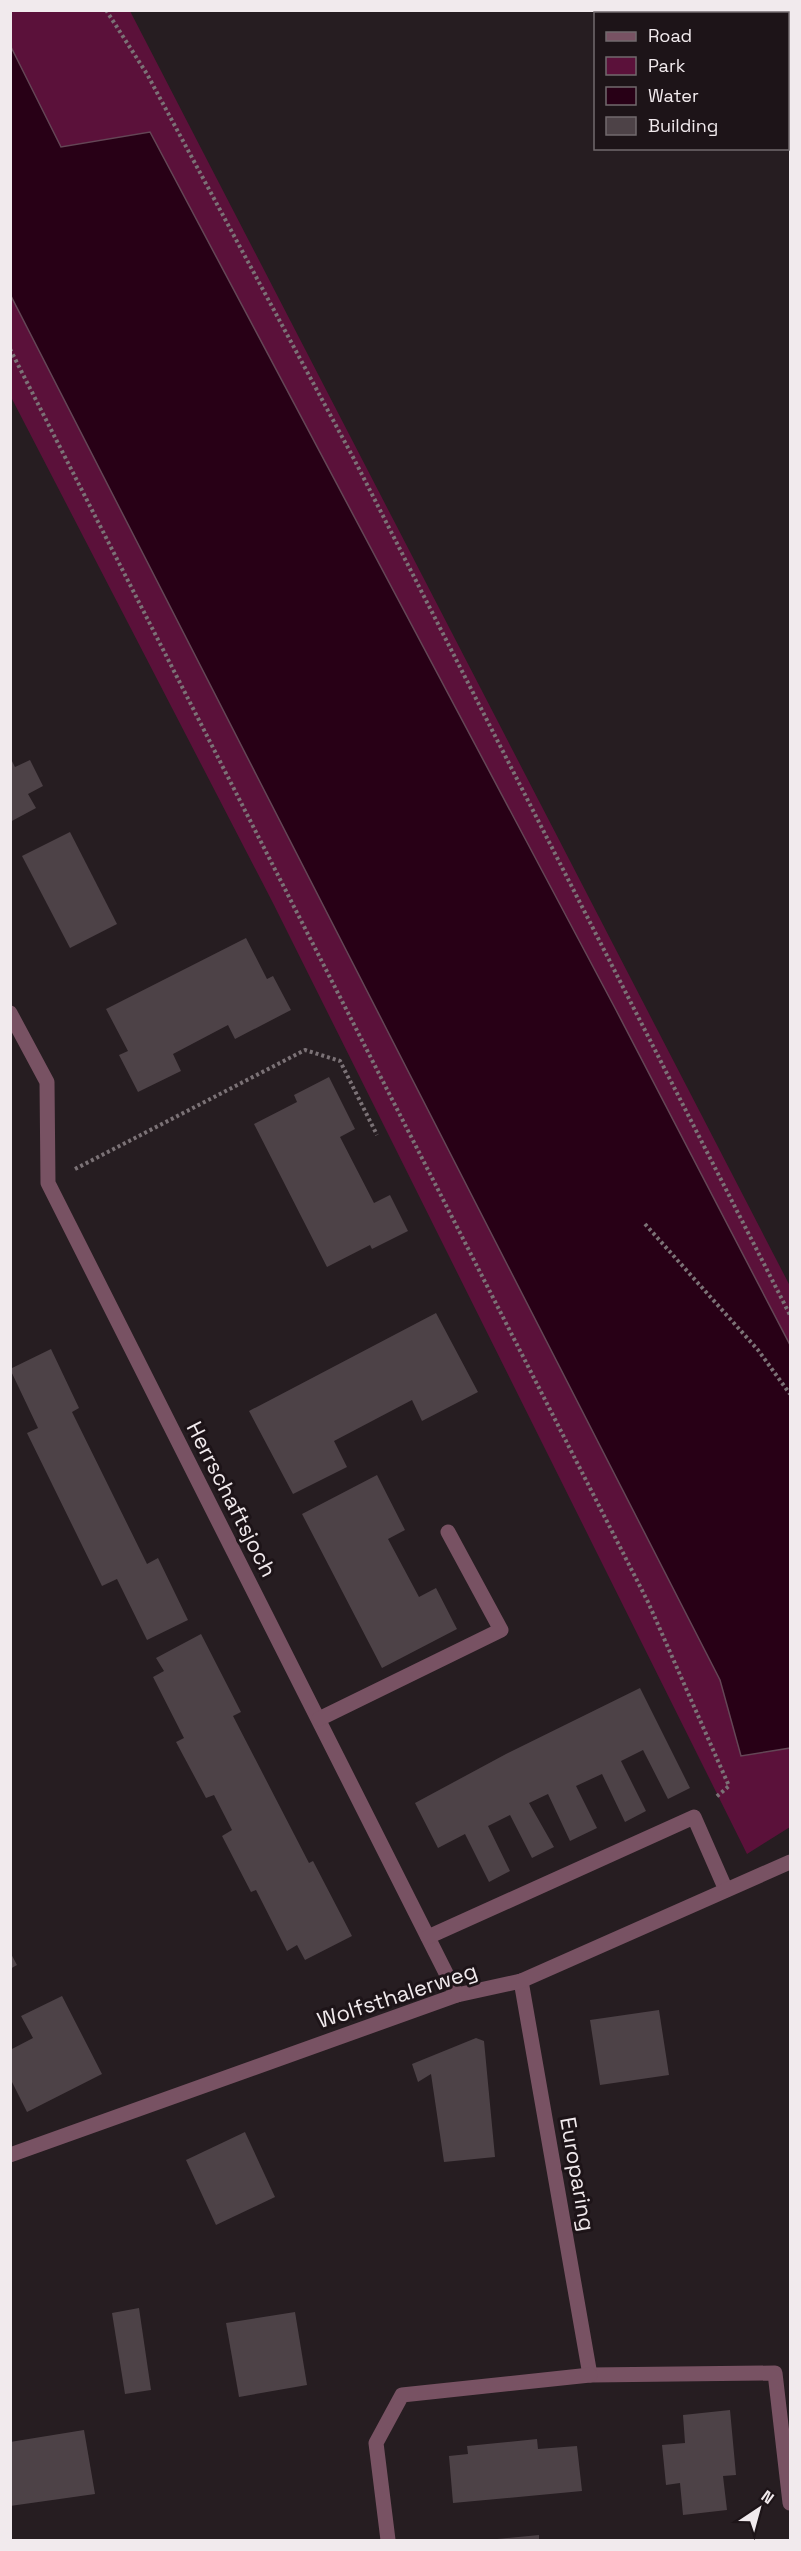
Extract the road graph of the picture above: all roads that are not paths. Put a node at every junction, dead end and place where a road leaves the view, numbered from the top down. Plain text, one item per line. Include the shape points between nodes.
1 (10, 1013) edge
2 (448, 1532) dead end
3 (319, 1719) junction
4 (790, 1862) edge
5 (726, 1890) junction
6 (428, 1937) junction
7 (521, 1981) junction
8 (457, 1995) junction
9 (10, 2155) edge
10 (590, 2375) junction
11 (790, 2503) edge
12 (388, 2541) edge

1 - 3 street, Herrschaftsjoch via 47,1082 48,1183
2 - 3 street via 501,1630
3 - 6 street, Herrschaftsjoch
4 - 5 street, Wolfsthalerweg
5 - 6 street via 694,1817
5 - 7 street, Wolfsthalerweg
6 - 8 street, Herrschaftsjoch
7 - 8 street, Wolfsthalerweg
7 - 10 street, Europaring
8 - 9 street, Wolfsthalerweg
10 - 11 street via 775,2373
10 - 12 street via 402,2395 376,2443

